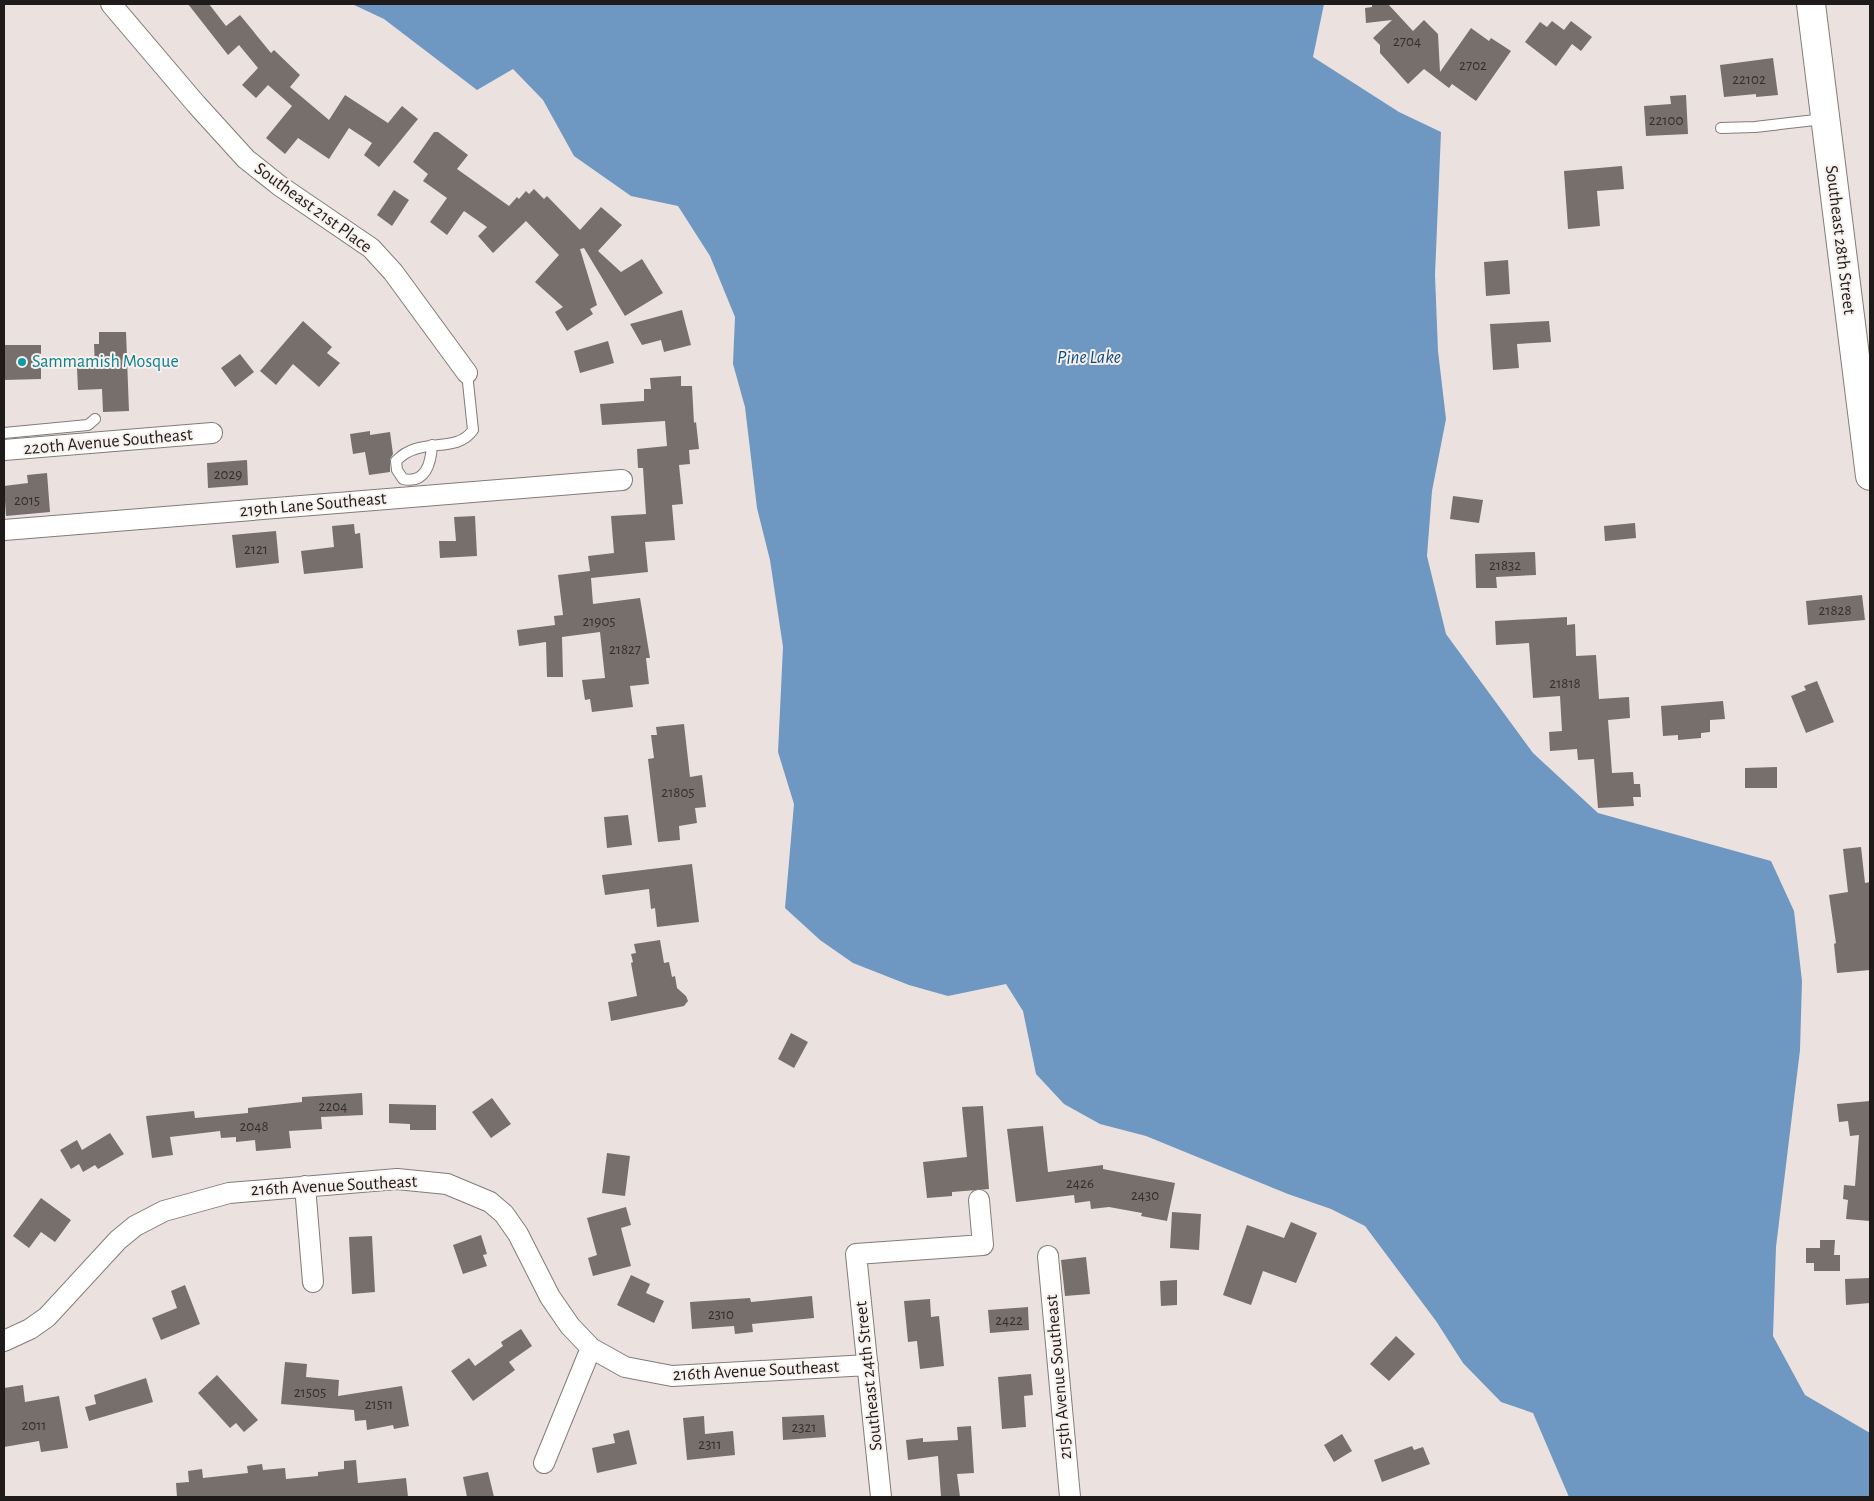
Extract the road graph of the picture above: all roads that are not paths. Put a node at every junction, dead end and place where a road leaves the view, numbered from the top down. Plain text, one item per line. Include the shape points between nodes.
1 (111, 4) edge
2 (1811, 4) edge
3 (1825, 119) junction
4 (1720, 128) dead end
5 (467, 373) joint
6 (95, 419) dead end
7 (4, 433) edge
8 (212, 433) dead end
9 (432, 445) dead end
10 (4, 450) edge
11 (1870, 476) edge
12 (622, 480) dead end
13 (4, 530) edge
14 (305, 1186) junction
15 (979, 1200) dead end
16 (1048, 1256) dead end
17 (313, 1282) dead end
18 (4, 1341) edge
19 (591, 1348) junction
20 (868, 1365) junction
21 (544, 1463) dead end
22 (881, 1497) edge
23 (1070, 1497) edge

1 - 5 street, Southeast 21st Place via 246,159 371,248 393,272
2 - 3 street, Southeast 28th Street
3 - 4 lane
3 - 11 street, Southeast 28th Street
5 - 9 lane via 474,430 457,443
6 - 7 lane via 88,425
8 - 10 street, 220th Avenue Southeast
12 - 13 street, 219th Lane Southeast
14 - 17 street
14 - 18 street, 216th Avenue Southeast via 229,1193 164,1211 135,1226 118,1240 47,1317
14 - 19 street, 216th Avenue Southeast via 422,1180 447,1184 490,1202 504,1214 518,1234 550,1297 570,1326
15 - 20 street, Southeast 24th Street via 984,1245 856,1254
16 - 23 street, 215th Avenue Southeast
19 - 20 street, 216th Avenue Southeast via 625,1367 672,1376
19 - 21 street
20 - 22 street, Southeast 24th Street

